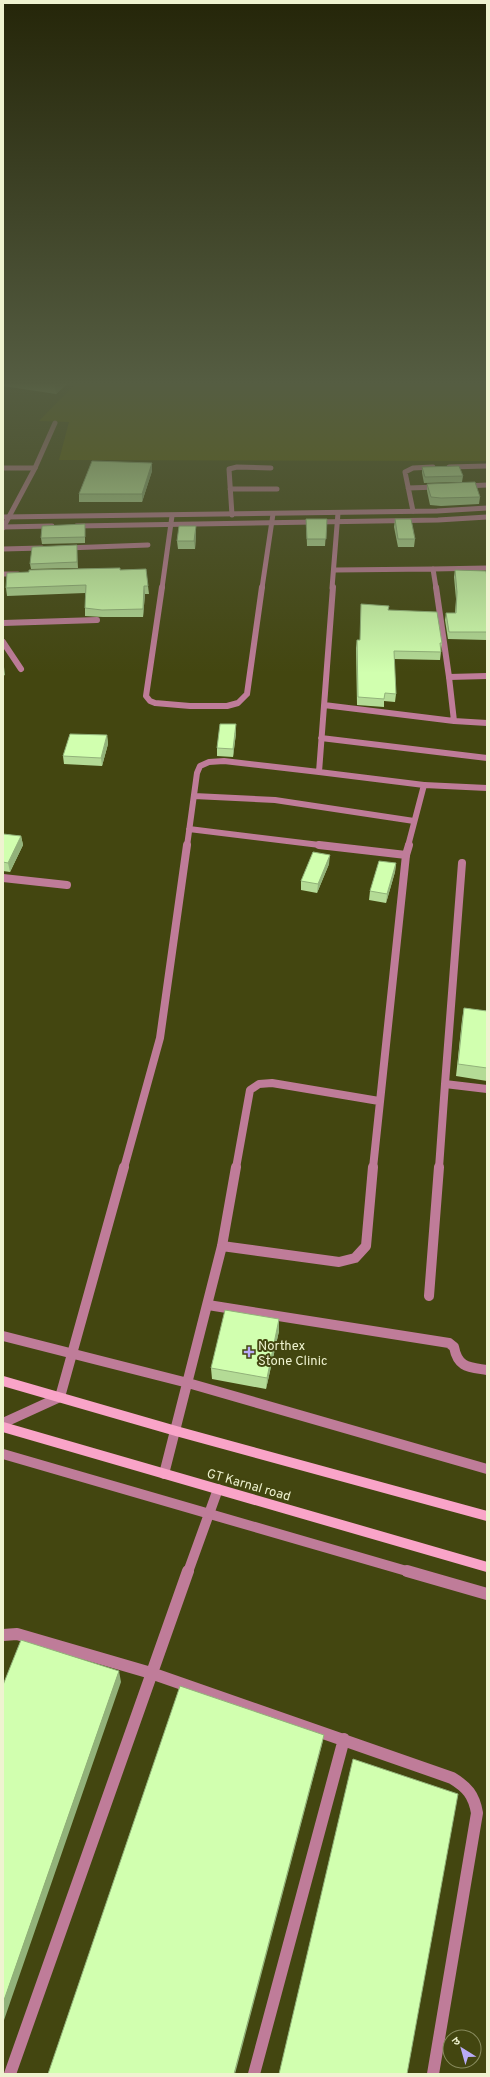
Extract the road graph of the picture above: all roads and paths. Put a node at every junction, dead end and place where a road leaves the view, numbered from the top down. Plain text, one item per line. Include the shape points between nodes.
1 (29, 479) edge
2 (229, 479) edge
3 (406, 479) edge
4 (487, 485) edge
5 (456, 486) edge
6 (448, 487) edge
7 (408, 488) junction
8 (230, 489) junction
9 (277, 489) dead end
10 (487, 508) edge
11 (413, 511) junction
12 (338, 513) junction
13 (273, 514) junction
14 (232, 515) junction
15 (172, 516) junction
16 (6, 517) edge
17 (487, 517) edge
18 (338, 521) junction
19 (271, 522) junction
20 (171, 524) junction
21 (59, 526) edge
22 (67, 526) edge
23 (3, 527) edge
24 (148, 545) dead end
25 (49, 548) edge
26 (56, 548) edge
27 (3, 549) edge
28 (487, 568) edge
29 (433, 569) junction
30 (335, 570) junction
31 (3, 574) edge
32 (26, 574) edge
33 (97, 620) dead end
34 (3, 623) edge
35 (3, 642) edge
36 (21, 670) dead end
37 (449, 676) junction
38 (487, 676) edge
39 (324, 705) junction
40 (454, 721) junction
41 (487, 723) edge
42 (321, 738) junction
43 (487, 758) edge
44 (318, 772) junction
45 (424, 785) junction
46 (487, 788) edge
47 (194, 796) junction
48 (414, 821) junction
49 (189, 829) junction
50 (406, 855) junction
51 (462, 863) dead end
52 (3, 878) edge
53 (67, 885) dead end
54 (444, 1084) junction
55 (487, 1089) edge
56 (379, 1101) junction
57 (222, 1246) junction
58 (429, 1296) dead end
59 (208, 1305) junction
60 (3, 1336) edge
61 (71, 1354) junction
62 (487, 1370) edge
63 (3, 1381) edge
64 (188, 1384) junction
65 (60, 1397) junction
66 (3, 1423) edge
67 (3, 1427) edge
68 (176, 1431) junction
69 (3, 1454) edge
70 (487, 1469) edge
71 (164, 1474) junction
72 (218, 1489) junction
73 (210, 1513) junction
74 (487, 1516) edge
75 (487, 1567) edge
76 (487, 1594) edge
77 (3, 1635) edge
78 (150, 1673) junction
79 (344, 1739) junction
80 (10, 2074) edge
81 (254, 2074) edge
82 (433, 2074) edge

1 - 16 street
2 - 8 street
3 - 7 street
4 - 5 street
6 - 7 street
7 - 11 street
8 - 9 street
8 - 14 street
10 - 11 street
11 - 12 street
12 - 13 street
12 - 18 street
13 - 14 street
13 - 19 street
14 - 15 street
15 - 16 street
15 - 20 street
16 - 23 street
17 - 18 street
18 - 19 street
18 - 30 street
19 - 20 street
19 - 20 street via 248,694 242,701 220,707 161,704 150,701 146,696
20 - 22 street
21 - 23 street
24 - 26 street
25 - 27 street
28 - 29 street
29 - 30 street
29 - 37 street
30 - 39 street
31 - 32 street
33 - 34 street
35 - 36 street
37 - 38 street
37 - 40 street
39 - 40 street
39 - 42 street
40 - 41 street
42 - 43 street
42 - 44 street
44 - 45 street
44 - 47 street via 209,762 200,766
45 - 46 street
45 - 48 street
47 - 48 street via 274,800
47 - 49 street
48 - 50 street
49 - 50 street
49 - 61 street via 160,1038
50 - 56 street
51 - 54 street
52 - 53 street
54 - 55 street
54 - 58 street
56 - 57 street via 272,1083 259,1084 250,1090
56 - 57 street via 366,1246 361,1256 351,1262 339,1262
57 - 59 street
59 - 62 street via 449,1343 454,1347 455,1357 462,1364
59 - 64 street
60 - 61 street
61 - 64 street
61 - 65 street
63 - 65 main road
64 - 68 street
64 - 70 street
65 - 66 street
65 - 68 main road
67 - 71 main road, GT Karnal road
68 - 71 street
68 - 74 main road
69 - 73 street
71 - 72 main road, GT Karnal road
72 - 73 street
72 - 75 main road, GT Karnal road
73 - 76 street
73 - 78 street
77 - 78 street via 17,1634
78 - 79 street
78 - 80 street
79 - 81 street
79 - 82 street via 452,1778 465,1785 474,1797 477,1813

